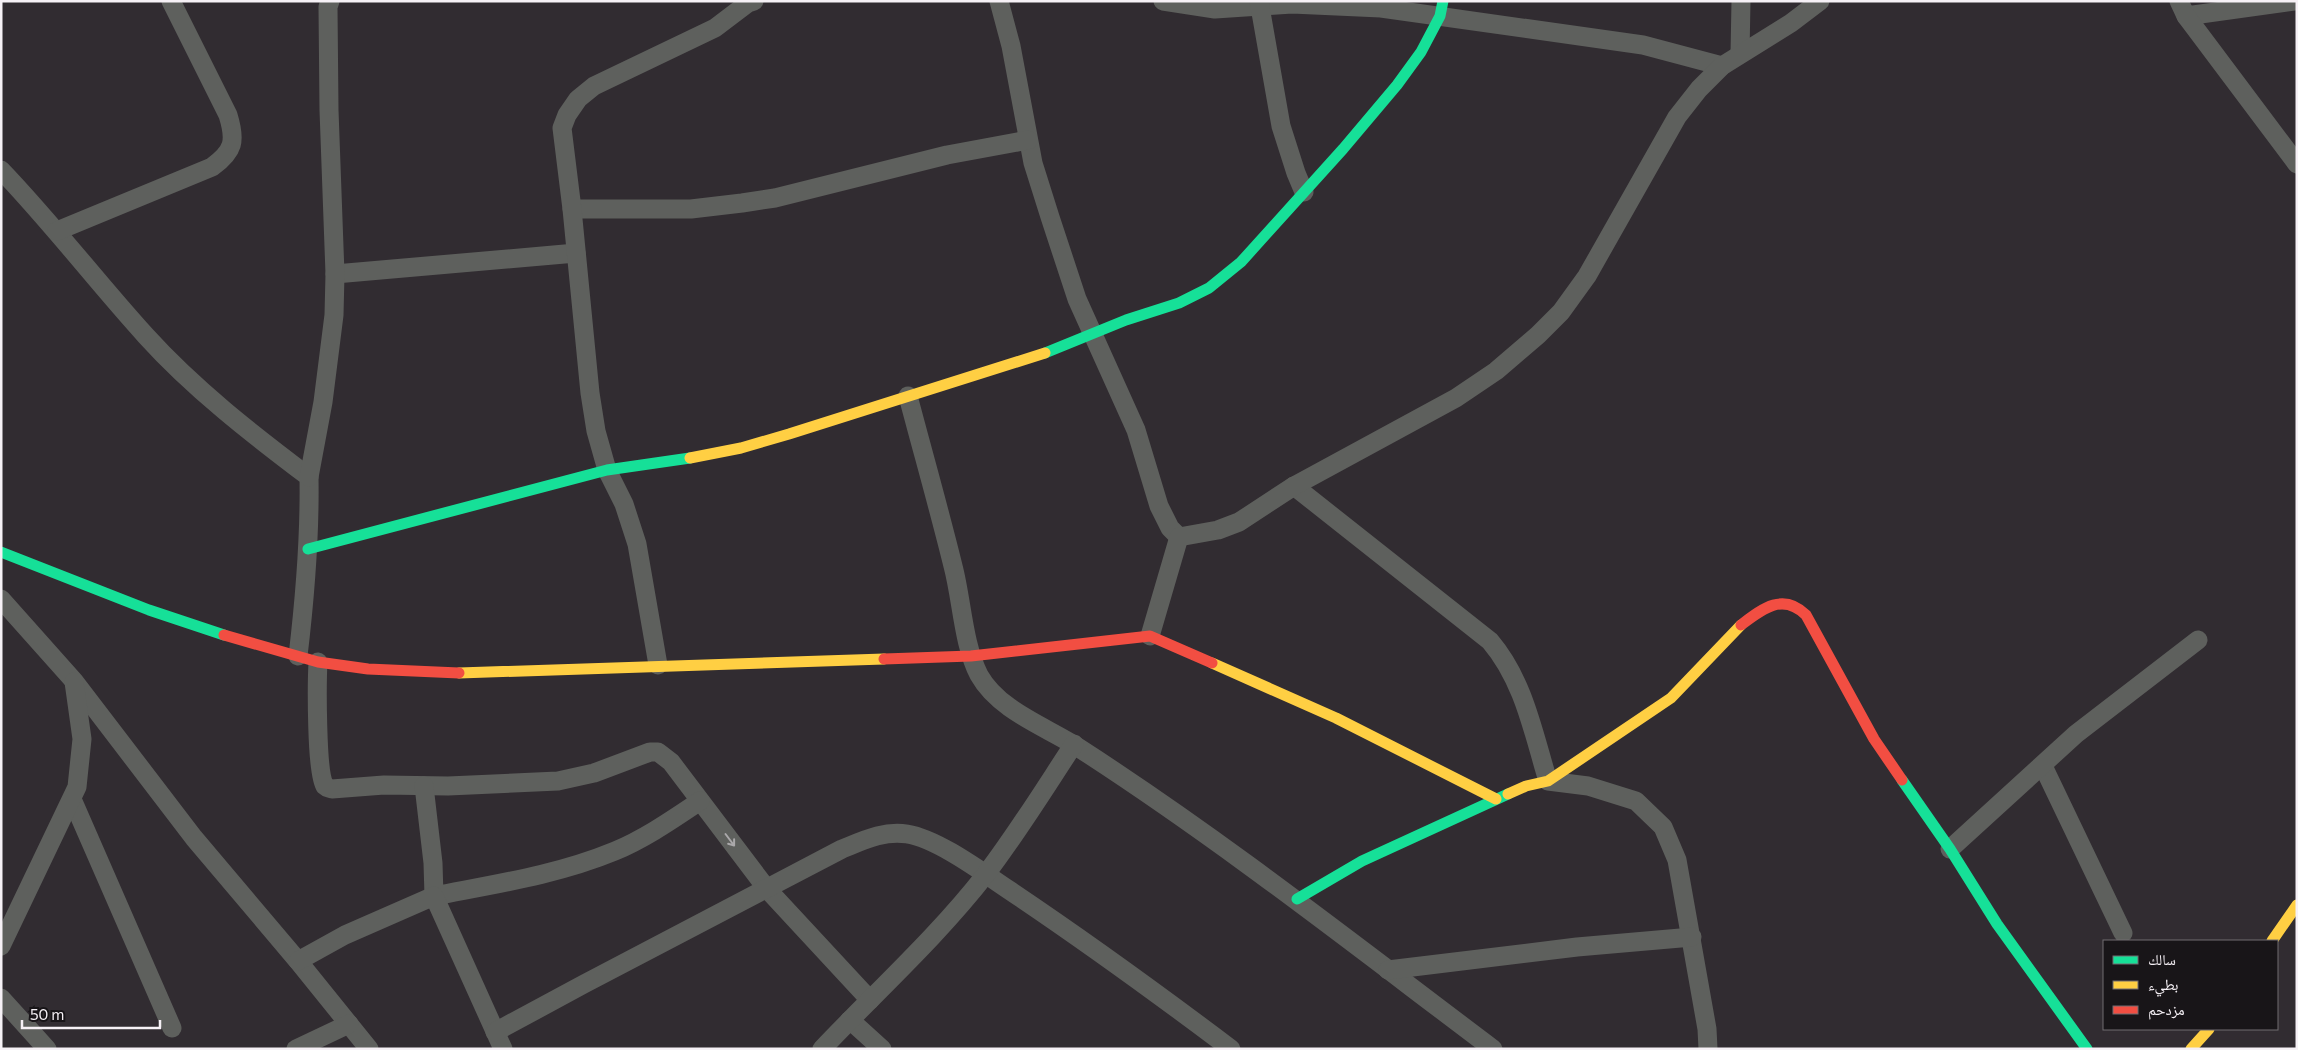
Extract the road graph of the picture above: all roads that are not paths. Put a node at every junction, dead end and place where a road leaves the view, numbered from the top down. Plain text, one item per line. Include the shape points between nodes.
1 (171, 1) edge
2 (330, 1) edge
3 (999, 1) edge
4 (1163, 1) edge
5 (1742, 1) edge
6 (1820, 1) edge
7 (2294, 1) edge
8 (748, 2) edge
9 (1260, 4) edge
10 (1442, 8) edge
11 (2182, 9) edge
12 (1740, 54) junction
13 (1722, 66) junction
14 (1028, 140) junction
15 (2297, 164) edge
16 (1, 170) edge
17 (1304, 192) junction
18 (572, 209) junction
19 (56, 231) junction
20 (576, 253) junction
21 (335, 274) junction
22 (1092, 332) junction
23 (908, 396) junction
24 (607, 470) junction
25 (309, 477) junction
26 (1294, 486) junction
27 (1179, 537) junction
28 (308, 549) junction
29 (1, 552) edge
30 (1, 600) edge
31 (1150, 636) junction
32 (2198, 640) dead end
33 (298, 656) junction
34 (971, 656) junction
35 (318, 662) junction
36 (658, 665) junction
37 (74, 681) junction
38 (1074, 744) junction
39 (2043, 766) junction
40 (1548, 781) junction
41 (424, 786) junction
42 (72, 798) junction
43 (1496, 799) junction
44 (700, 801) junction
45 (1950, 849) junction
46 (986, 874) junction
47 (767, 889) junction
48 (434, 896) junction
49 (1297, 899) junction
50 (2297, 905) edge
51 (2123, 933) dead end
52 (1692, 937) junction
53 (2273, 940) edge
54 (1, 946) edge
55 (298, 960) junction
56 (1388, 970) junction
57 (1, 998) edge
58 (870, 1000) junction
59 (850, 1020) junction
60 (349, 1024) junction
61 (172, 1028) dead end
62 (2209, 1038) edge
63 (499, 1041) edge
64 (47, 1049) edge
65 (296, 1049) edge
66 (369, 1049) edge
67 (822, 1049) edge
68 (882, 1049) edge
69 (1231, 1049) edge
70 (1493, 1049) edge
71 (1708, 1049) edge
72 (2087, 1049) edge
73 (2191, 1049) edge

1 - 19 street via 228,115 232,128 231,150 212,167
2 - 21 street via 329,110
3 - 14 street via 1011,46
4 - 9 street via 1215,9
5 - 12 street
6 - 12 street
7 - 11 street
8 - 18 street via 715,28 594,86 578,99 562,128
9 - 10 street
9 - 17 street via 1272,84
10 - 13 street via 1643,45
10 - 17 street via 1421,52 1397,85
11 - 15 street
12 - 13 street
13 - 26 street via 1677,117 1587,276 1561,312 1538,335 1496,371 1456,398
14 - 18 street via 947,155 742,204 692,208
14 - 22 street via 1077,299
16 - 19 street
17 - 22 street via 1241,262 1208,288 1179,303
18 - 20 street
19 - 25 street via 168,358 252,434
20 - 21 street
20 - 24 street via 590,393
21 - 25 street via 330,356
22 - 23 street via 1038,356
22 - 27 street via 1136,430 1164,518
23 - 24 street via 741,448
23 - 34 street via 954,568
24 - 28 street
24 - 36 street via 624,504 638,544
25 - 28 street
26 - 27 street via 1239,522 1218,530
26 - 40 street via 1490,640 1520,686
27 - 31 street
28 - 33 street
29 - 33 street via 149,610
30 - 37 street
31 - 34 street
31 - 43 street via 1336,718
32 - 39 street via 2076,734
33 - 35 street
34 - 36 street
34 - 38 street via 980,676 1002,701
35 - 36 street via 368,669 461,673
35 - 41 street via 318,715 325,786 332,789
37 - 42 street via 82,739 77,787
37 - 55 street via 194,838
38 - 46 street
38 - 49 street
39 - 45 street
39 - 51 street
40 - 43 street
40 - 45 street via 1674,696 1747,620 1768,607 1792,603 1810,620 1874,739
40 - 52 street via 1618,794 1636,801 1651,813 1662,827 1677,860
41 - 44 street via 576,778 658,752 671,762
41 - 48 street
42 - 54 street
42 - 61 street
43 - 49 street via 1362,861
44 -> 47 street
44 - 48 street via 651,834 615,851 544,875
45 - 72 street via 1997,924
46 - 47 street via 921,838 897,833 867,839 842,849
46 - 58 street
46 - 69 street via 1116,963
47 - 58 street
47 - 63 street via 584,984
48 - 55 street via 345,935
48 - 63 street
49 - 56 street
50 - 53 street
52 - 56 street
52 - 71 street
55 - 60 street
56 - 70 street
57 - 64 street
58 - 59 street
59 - 67 street
59 - 68 street
60 - 65 street
60 - 66 street
62 - 73 street

